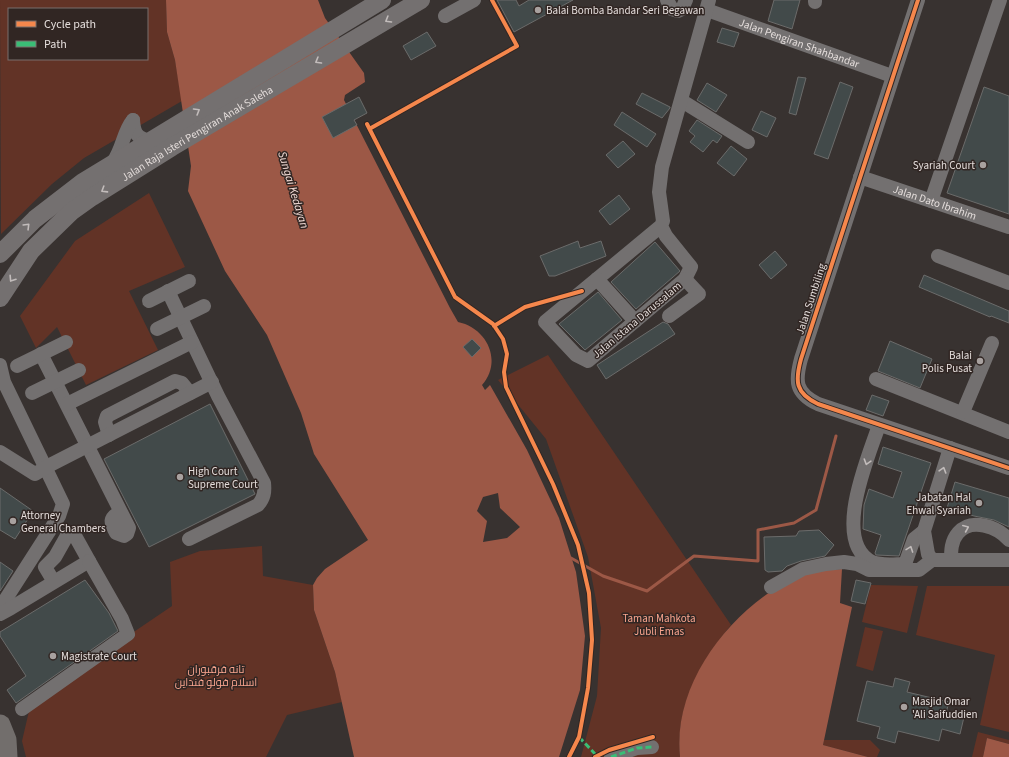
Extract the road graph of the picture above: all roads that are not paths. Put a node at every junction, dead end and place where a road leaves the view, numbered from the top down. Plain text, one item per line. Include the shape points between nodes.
1 (382, 0) edge
2 (421, 0) edge
3 (474, 0) edge
4 (667, 0) edge
5 (686, 0) edge
6 (918, 0) edge
7 (1000, 0) edge
8 (708, 5) edge
9 (445, 16) dead end
10 (892, 76) junction
11 (682, 101) junction
12 (168, 139) junction
13 (149, 141) junction
14 (748, 142) dead end
15 (113, 162) junction
16 (860, 177) junction
17 (931, 201) junction
18 (661, 226) junction
19 (1009, 227) edge
20 (0, 254) edge
21 (938, 256) dead end
22 (597, 279) junction
23 (685, 279) junction
24 (189, 281) dead end
25 (1009, 283) edge
26 (168, 291) junction
27 (0, 298) edge
28 (149, 301) dead end
29 (204, 306) dead end
30 (669, 316) dead end
31 (180, 318) junction
32 (635, 321) junction
33 (157, 329) dead end
34 (66, 342) dead end
35 (192, 342) junction
36 (992, 343) dead end
37 (41, 354) junction
38 (0, 365) edge
39 (17, 366) dead end
40 (79, 370) dead end
41 (876, 379) dead end
42 (2, 380) edge
43 (55, 381) junction
44 (212, 382) junction
45 (32, 393) dead end
46 (67, 404) junction
47 (963, 412) junction
48 (879, 425) junction
49 (1009, 432) edge
50 (87, 446) junction
51 (950, 448) junction
52 (0, 452) edge
53 (47, 468) junction
54 (1009, 468) edge
55 (120, 512) dead end
56 (924, 531) junction
57 (189, 539) dead end
58 (1009, 540) edge
59 (31, 559) junction
60 (932, 560) junction
61 (951, 560) junction
62 (1009, 560) edge
63 (89, 561) junction
64 (45, 567) junction
65 (54, 582) junction
66 (771, 587) dead end
67 (0, 608) edge
68 (0, 614) edge
69 (22, 710) dead end
70 (0, 725) edge
71 (652, 748) dead end
72 (7, 757) edge
73 (611, 757) edge

12 -> 1 main road, Jalan Raja Isteri Pengiran Anak Saleha
2 -> 12 main road, Jalan Raja Isteri Pengiran Anak Saleha via 352,42
3 - 9 street
4 - 5 street via 672,9 678,11 682,9
6 - 10 street, Jalan Sumbiling
7 - 17 street
8 - 10 street, Jalan Pengiran Shahbandar
8 - 11 street
10 - 16 street, Jalan Sumbiling
11 - 14 street
11 - 18 street via 660,180 663,221
12 - 13 main road, Jalan Raja Isteri Pengiran Anak Saleha
12 -> 27 main road, Jalan Raja Isteri Pengiran Anak Saleha via 71,212 31,251
13 - 15 main road, Jalan Raja Isteri Pengiran Anak Saleha
13 - 15 street via 137,136 133,120 126,131 120,152
20 -> 15 main road, Jalan Raja Isteri Pengiran Anak Saleha via 61,197
16 - 17 street, Jalan Dato Ibrahim
16 - 48 street, Jalan Sumbiling via 801,359 797,373 798,387 807,399
17 - 19 street, Jalan Dato Ibrahim
18 - 22 street, Jalan Istana Darussalam
18 - 23 street, Jalan Istana Darussalam via 691,267
21 - 25 street
22 - 32 street
22 - 32 street, Jalan Istana Darussalam via 545,322 576,356 588,361
23 - 30 street via 699,294
23 - 32 street, Jalan Istana Darussalam
24 - 26 street
26 - 28 street
26 - 31 street
29 - 31 street
31 - 33 street
31 - 35 street
34 - 37 street
35 - 44 street
35 - 46 street
36 - 47 street
37 - 39 street
37 - 43 street
38 - 42 street
40 - 43 street
41 - 47 street
42 - 53 street
43 - 45 street
43 - 46 street
44 - 50 street
44 - 57 street via 264,483 264,495 258,505
46 - 50 street
47 - 49 street
48 - 51 street, Jalan Sumbiling
48 -> 56 street via 853,509 853,535 860,552 872,562 905,564 914,539
50 - 53 street
50 - 55 street
51 - 54 street, Jalan Sumbiling
56 -> 51 street
52 - 53 street via 35,474
53 - 59 street via 64,504
56 - 60 street via 928,554
61 -> 58 street via 954,538 958,532 973,525 989,526
59 - 64 street
59 - 67 street
60 - 61 street
60 - 66 street via 919,570 869,570 857,564 844,562 826,564 804,569
61 - 62 street
63 - 64 street via 74,534 68,534 55,557
63 - 65 street
63 - 69 street via 128,634
64 - 65 street
65 - 68 street
70 - 72 highway via 6,740
71 - 73 street via 637,748

